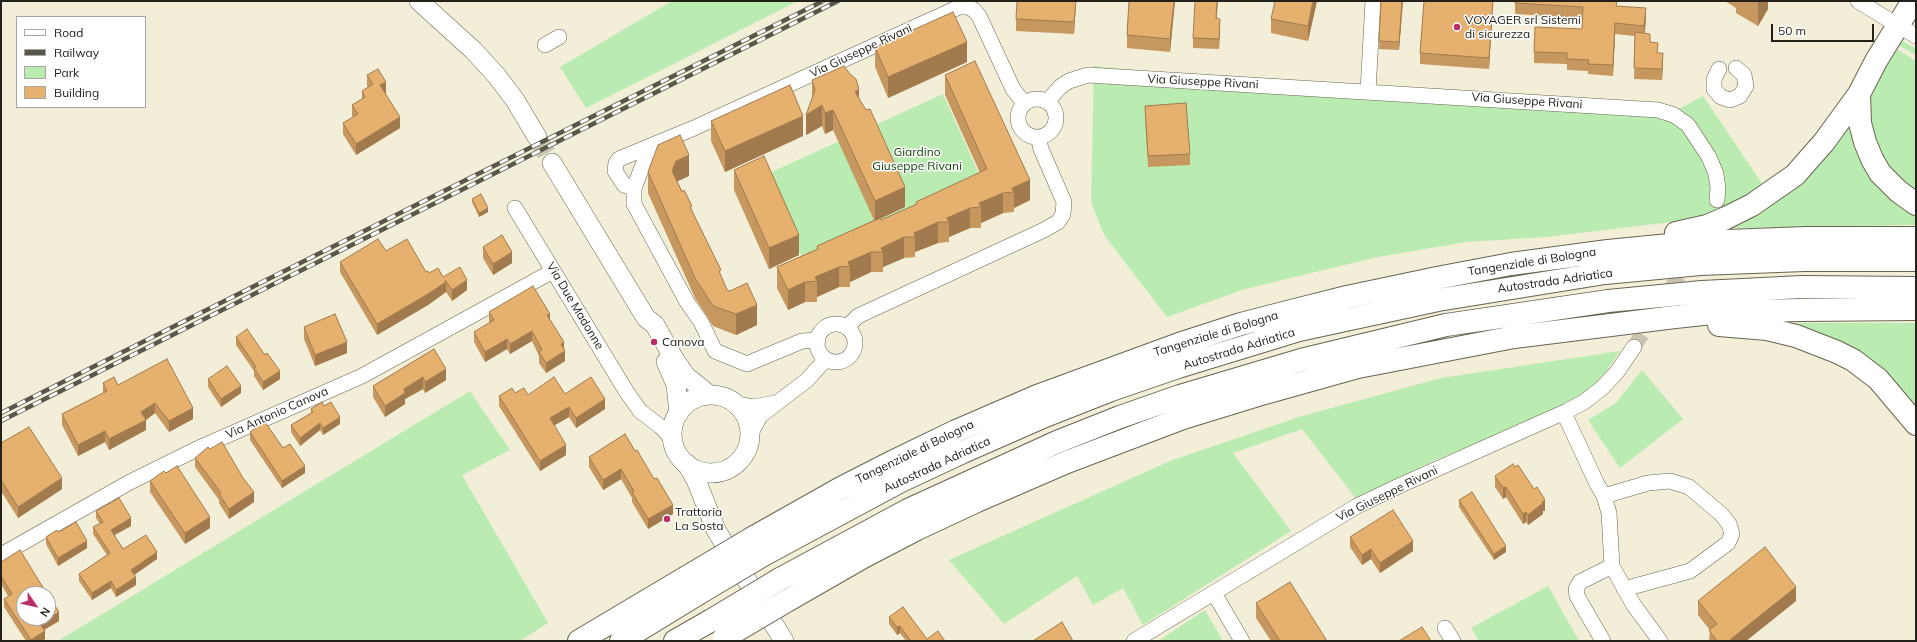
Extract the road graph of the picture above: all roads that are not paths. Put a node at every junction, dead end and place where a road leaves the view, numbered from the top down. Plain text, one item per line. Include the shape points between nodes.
1 (419, 1) edge
2 (1373, 1) edge
3 (1858, 1) edge
4 (1913, 1) edge
5 (1889, 20) dead end
6 (559, 37) dead end
7 (545, 46) dead end
8 (1736, 68) dead end
9 (1719, 69) dead end
10 (1368, 91) junction
11 (1859, 94) junction
12 (1047, 102) junction
13 (1024, 103) junction
14 (537, 137) tunnel mouth
15 (1038, 137) junction
16 (653, 146) junction
17 (552, 163) tunnel mouth
18 (634, 188) junction
19 (1717, 199) dead end
20 (1916, 204) edge
21 (515, 208) dead end
22 (1916, 238) edge
23 (1608, 251) junction
24 (1916, 260) edge
25 (553, 271) junction
26 (1916, 288) edge
27 (1916, 310) edge
28 (646, 318) junction
29 (847, 327) junction
30 (818, 340) junction
31 (1473, 344) junction
32 (1634, 347) tunnel mouth
33 (826, 359) junction
34 (708, 394) junction
35 (776, 403) junction
36 (636, 404) junction
37 (736, 404) junction
38 (1564, 413) junction
39 (678, 414) junction
40 (1916, 424) edge
41 (750, 435) junction
42 (673, 440) junction
43 (687, 464) junction
44 (731, 469) junction
45 (1604, 496) junction
46 (710, 514) junction
47 (760, 546) junction
48 (1, 555) edge
49 (1612, 566) junction
50 (690, 586) junction
51 (1624, 589) junction
52 (1214, 593) junction
53 (1445, 628) dead end
54 (722, 640) edge
55 (579, 641) edge
56 (621, 641) edge
57 (676, 641) edge
58 (784, 641) edge
59 (1134, 641) edge
60 (1242, 641) edge
61 (1453, 641) edge
62 (1602, 641) edge
63 (1660, 641) edge

1 - 14 main road via 473,50 496,75 515,100
2 - 10 street
3 - 5 street
4 - 11 highway
6 - 7 street
8 - 9 street via 1744,75 1746,86 1740,96 1730,100 1721,97 1714,89 1714,79
10 - 12 street, Via Giuseppe Rivani via 1088,76 1069,81
10 - 19 street, Via Giuseppe Rivani via 1638,109 1682,129 1705,160
11 - 20 highway via 1860,123 1864,142 1872,160 1898,192
11 - 23 highway via 1810,160 1795,175 1752,205 1707,226 1638,238
12 - 13 street via 1034,98
12 - 15 street via 1054,109 1055,122 1049,132
13 - 15 street via 1018,113 1018,124 1026,134
13 - 16 street, Via Giuseppe Rivani via 1013,89 979,16 968,7 959,7
15 - 29 street via 1041,150 1064,202 1063,214 1058,222 858,316
16 - 18 street
16 - 18 street, Via Giuseppe Rivani via 616,163 615,171 620,181
17 - 28 main road
18 - 30 street via 637,212 717,353 747,364 802,341
21 - 25 street, Via Due Madonne
22 - 23 highway, Tangenziale di Bologna via 1806,238 1700,242
23 - 47 highway, Tangenziale di Bologna via 1511,264 1392,286 1241,324 1178,344 1037,396 956,431 841,488
24 - 47 highway, Autostrada Adriatica via 1724,263 1604,273 1438,300 1299,330 1178,367 1045,416
25 - 36 street, Via Due Madonne
25 - 48 street, Via Antonio Canova via 362,376 194,450 130,482
26 - 57 highway, bridge via 1794,288 1702,292 1608,301 1446,325 1301,360 1180,396 1057,442 908,510 780,579
27 - 31 highway via 1722,312 1593,326
28 - 34 main road via 655,325 686,376
28 - 39 main road via 646,329 674,378
29 - 30 street via 830,325 821,332
29 - 33 street via 855,344 850,356 839,362
30 - 33 street via 819,350
31 - 40 highway via 1499,347 1724,324 1767,329 1816,342 1852,360 1878,379
31 - 54 highway, bridge via 1358,367 1230,403 1127,438 970,504 865,556
32 - 38 street, Via Giuseppe Rivani via 1602,388
33 - 35 street via 807,380
34 - 37 main road via 727,398
34 - 39 main road via 692,400
35 - 37 street via 753,407
35 - 41 street via 760,416
36 - 39 street, Via Due Madonne via 655,415 664,417
36 - 42 street, Via Due Madonne
37 - 41 main road via 748,420
38 - 45 street
38 - 52 street, Via Giuseppe Rivani via 1357,506
39 - 42 main road via 673,424
41 - 44 main road via 747,451
42 - 43 main road via 675,451
43 - 44 main road via 709,473
43 - 46 main road
44 - 46 main road via 714,491
45 - 49 street via 1609,513
45 - 51 street via 1648,483 1670,482 1689,487 1721,514 1729,524 1732,534 1728,543 1690,571
46 - 58 main road via 716,530
47 - 50 highway, Autostrada Adriatica, bridge
49 - 51 street
49 - 62 street via 1580,582 1576,589 1577,596
50 - 55 highway
50 - 56 highway, Autostrada Adriatica
51 - 63 street
52 - 59 street, Via Giuseppe Rivani
52 - 60 street
53 - 61 street

